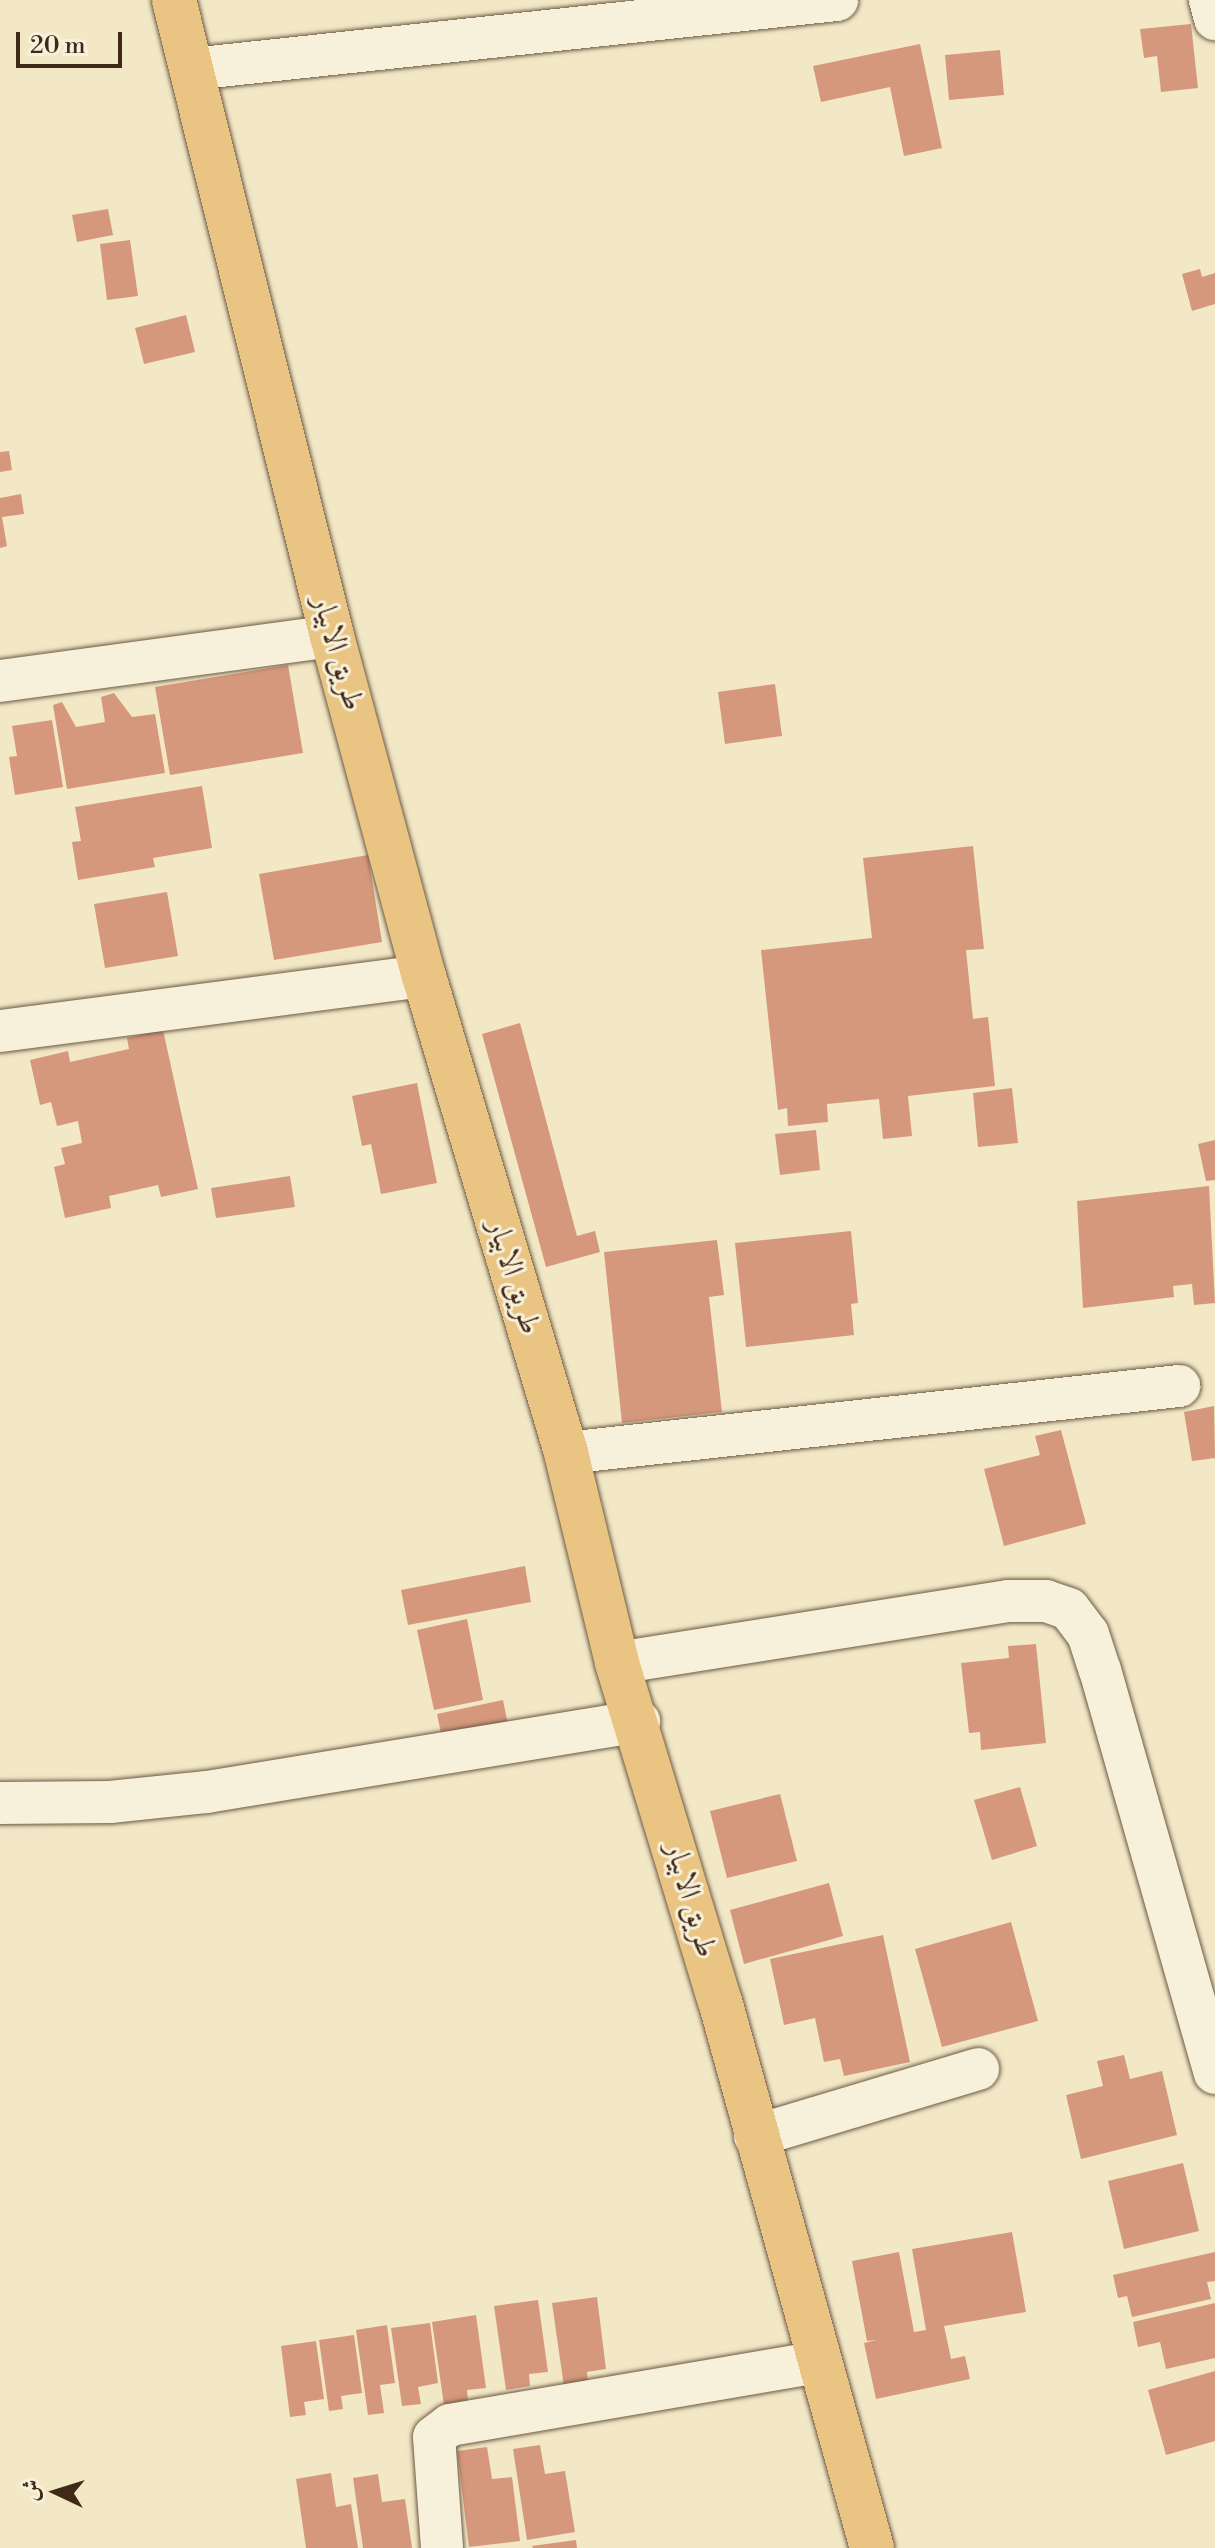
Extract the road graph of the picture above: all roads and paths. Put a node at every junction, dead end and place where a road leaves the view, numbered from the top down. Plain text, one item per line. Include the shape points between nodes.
1 (174, 0) edge
2 (837, 0) edge
3 (1210, 0) edge
4 (1215, 19) edge
5 (192, 69) junction
6 (332, 636) junction
7 (0, 681) edge
8 (424, 976) junction
9 (0, 1031) edge
10 (1179, 1386) dead end
11 (566, 1453) junction
12 (617, 1663) junction
13 (639, 1721) junction
14 (0, 1803) edge
15 (978, 2069) dead end
16 (1215, 2073) edge
17 (755, 2136) junction
18 (818, 2362) junction
19 (442, 2548) edge
20 (872, 2548) edge

1 - 5 main road, طريق الابيار
2 - 5 street
3 - 4 street
5 - 6 main road, طريق الابيار
6 - 7 street
6 - 8 main road, طريق الابيار
8 - 9 street
8 - 11 main road, طريق الابيار
10 - 11 street
11 - 12 main road, طريق الابيار
12 - 13 main road, طريق الابيار
12 - 16 street via 1008,1601 1046,1601 1069,1609 1088,1634 1100,1670
13 - 14 street via 207,1792 110,1802
13 - 17 main road, طريق الابيار
15 - 17 street
17 - 18 main road, طريق الابيار
18 - 19 street via 450,2425 434,2437
18 - 20 main road, طريق الابيار

